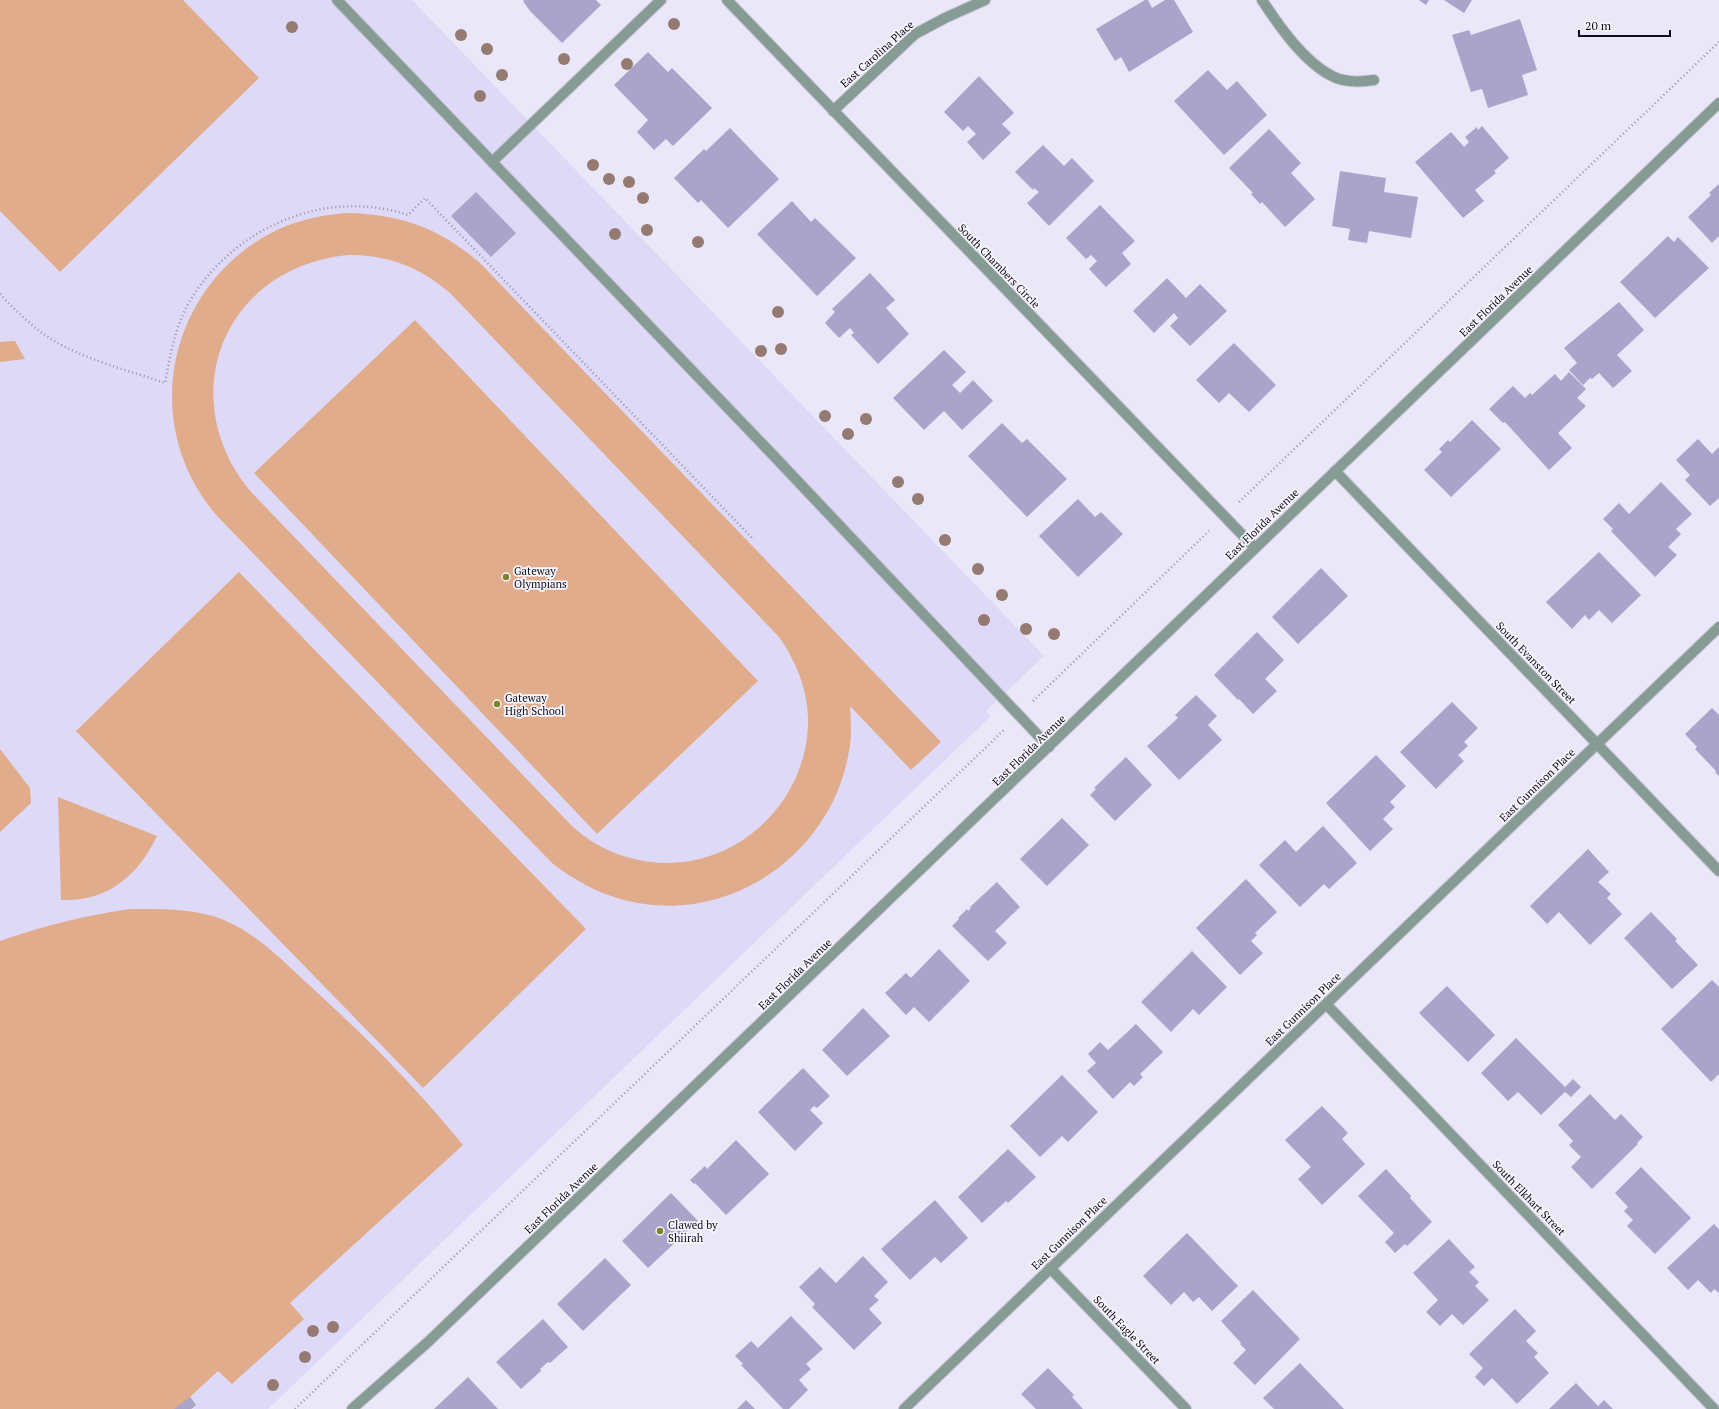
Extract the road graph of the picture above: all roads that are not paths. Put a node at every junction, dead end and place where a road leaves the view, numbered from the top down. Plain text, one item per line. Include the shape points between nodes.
1 (337, 0) edge
2 (661, 0) edge
3 (727, 0) edge
4 (984, 0) edge
5 (1262, 0) edge
6 (1374, 80) dead end
7 (1719, 104) edge
8 (833, 110) junction
9 (492, 162) junction
10 (1335, 472) junction
11 (1255, 548) junction
12 (1719, 627) edge
13 (1597, 744) junction
14 (1049, 747) junction
15 (1719, 871) edge
16 (1326, 1004) junction
17 (1050, 1268) junction
18 (352, 1409) edge
19 (904, 1409) edge
20 (1186, 1409) edge
21 (1714, 1409) edge

1 - 9 street
2 - 9 street
3 - 8 street, South Chambers Circle
4 - 8 street, East Carolina Place via 915,34
5 - 6 street via 1292,41 1325,72 1332,77 1355,82
7 - 10 street, East Florida Avenue
8 - 11 street, South Chambers Circle
9 - 14 street
10 - 11 street, East Florida Avenue
10 - 13 street, South Evanston Street
11 - 14 street, East Florida Avenue
12 - 13 street, East Gunnison Place
13 - 15 street, South Evanston Street
13 - 16 street, East Gunnison Place
14 - 18 street, East Florida Avenue via 428,1342
16 - 17 street, East Gunnison Place
16 - 21 street, South Elkhart Street
17 - 19 street, East Gunnison Place
17 - 20 street, South Eagle Street

